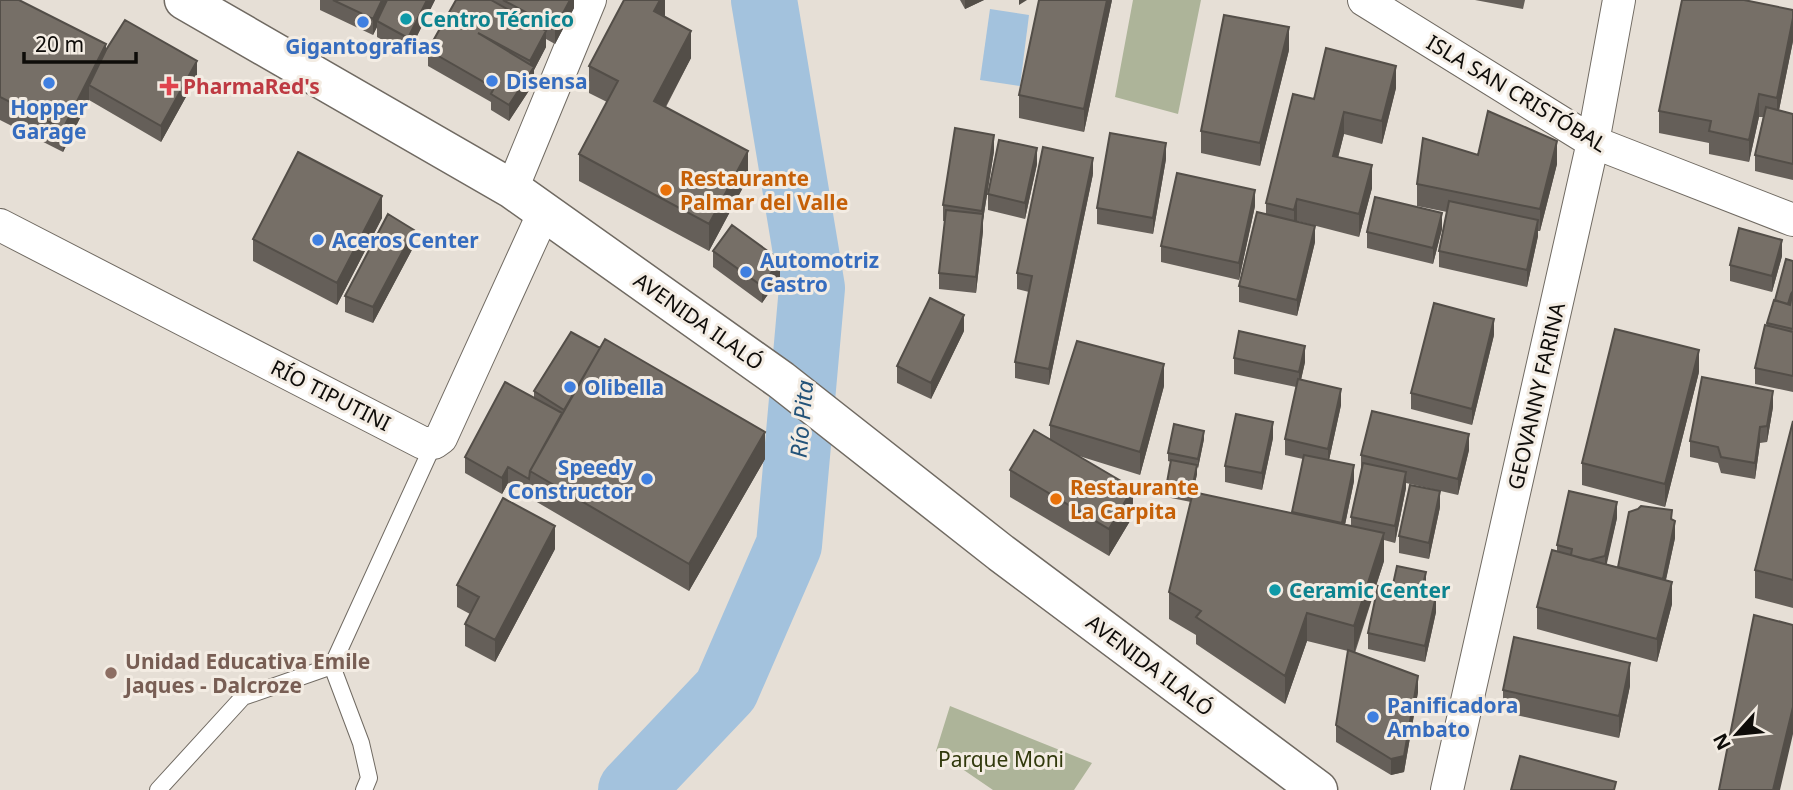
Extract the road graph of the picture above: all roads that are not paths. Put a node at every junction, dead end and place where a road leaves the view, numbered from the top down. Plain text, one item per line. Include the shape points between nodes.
1 (184, 0) edge
2 (590, 0) edge
3 (1364, 0) edge
4 (1619, 0) edge
5 (1593, 142) junction
6 (512, 189) junction
7 (544, 212) junction
8 (1793, 220) edge
9 (0, 225) edge
10 (435, 443) junction
11 (332, 666) junction
12 (158, 790) edge
13 (364, 790) edge
14 (1318, 790) edge
15 (1447, 790) edge

1 - 6 main road, AVENIDA ILALÓ
2 - 6 street
3 - 5 street, ISLA SAN CRISTÓBAL
4 - 5 street, GEOVANNY FARINA
5 - 8 street, ISLA SAN CRISTÓBAL
5 - 15 street, GEOVANNY FARINA
6 - 7 main road, AVENIDA ILALÓ
7 - 10 street
7 - 14 main road, AVENIDA ILALÓ via 781,380 1001,553
9 - 10 street, RÍO TIPUTINI via 422,443
10 - 11 lane
11 - 12 lane via 243,697
11 - 13 lane via 361,743 369,778

